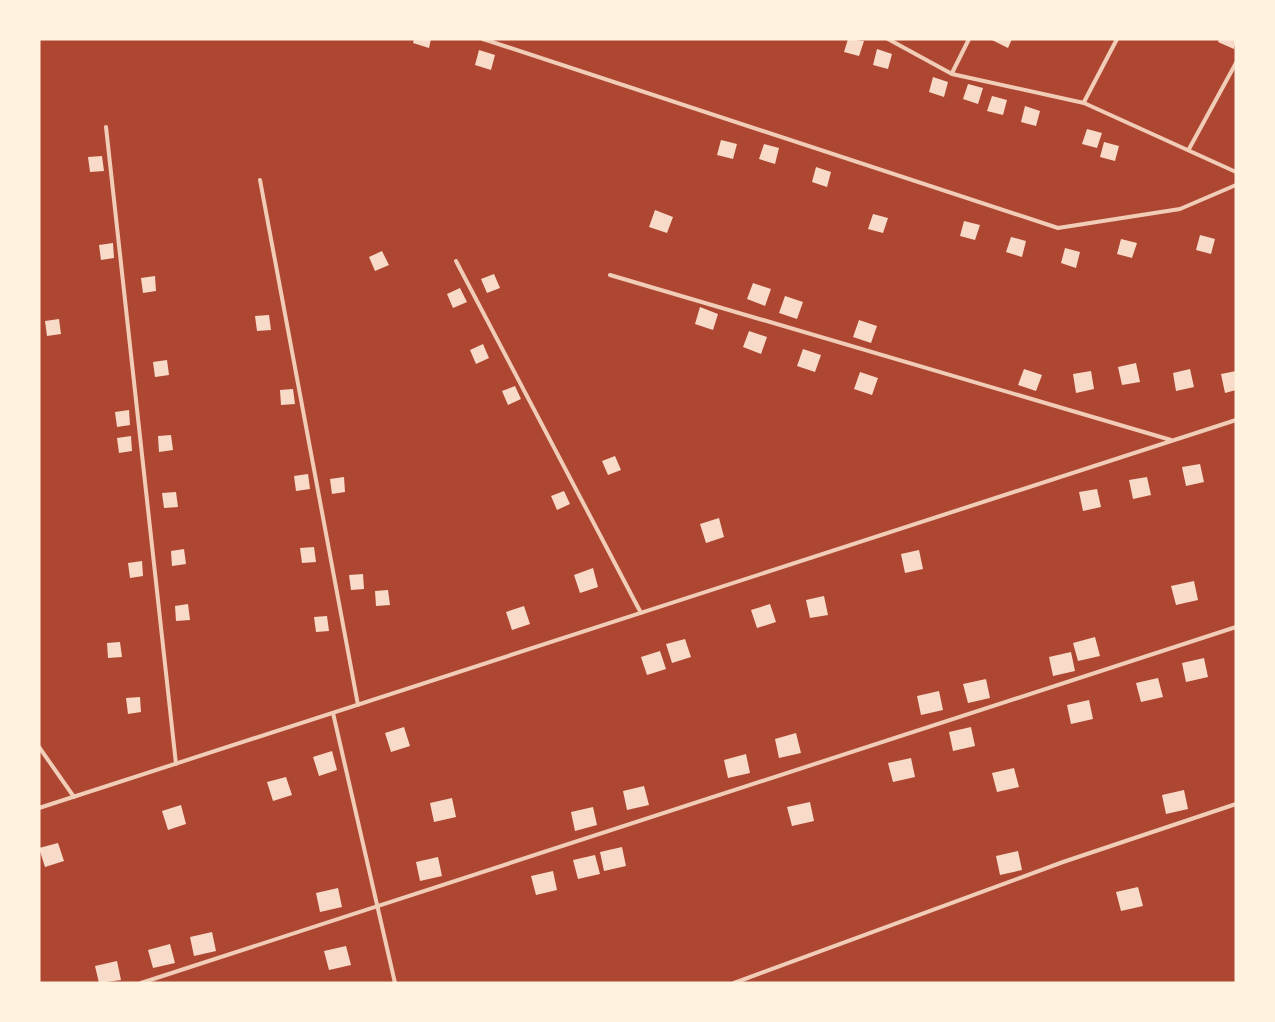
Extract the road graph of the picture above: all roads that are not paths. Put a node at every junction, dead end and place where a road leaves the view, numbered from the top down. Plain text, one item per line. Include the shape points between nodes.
1 (483, 39) edge
2 (888, 39) edge
3 (969, 39) edge
4 (1117, 39) edge
5 (1236, 63) edge
6 (952, 74) junction
7 (1084, 103) junction
8 (106, 127) dead end
9 (1190, 149) junction
10 (1236, 172) edge
11 (260, 180) dead end
12 (1236, 185) edge
13 (456, 261) dead end
14 (610, 275) dead end
15 (1236, 420) edge
16 (1172, 441) junction
17 (641, 613) junction
18 (1236, 627) edge
19 (358, 705) junction
20 (333, 713) junction
21 (39, 747) edge
22 (176, 764) junction
23 (74, 797) junction
24 (1236, 804) edge
25 (39, 808) edge
26 (378, 907) junction
27 (141, 983) edge
28 (395, 983) edge
29 (734, 983) edge

1 - 12 lane via 1058,228 1180,209
2 - 6 lane
3 - 6 lane
4 - 7 lane
5 - 9 lane
6 - 7 lane
7 - 9 lane
8 - 22 lane
9 - 10 lane
11 - 19 lane
13 - 17 lane
14 - 16 lane
15 - 16 lane
16 - 17 lane
17 - 19 lane
18 - 26 lane
19 - 20 lane
20 - 22 lane
20 - 26 lane
21 - 23 lane
22 - 23 lane
23 - 25 lane
24 - 29 lane via 1052,866
26 - 27 lane
26 - 28 lane

